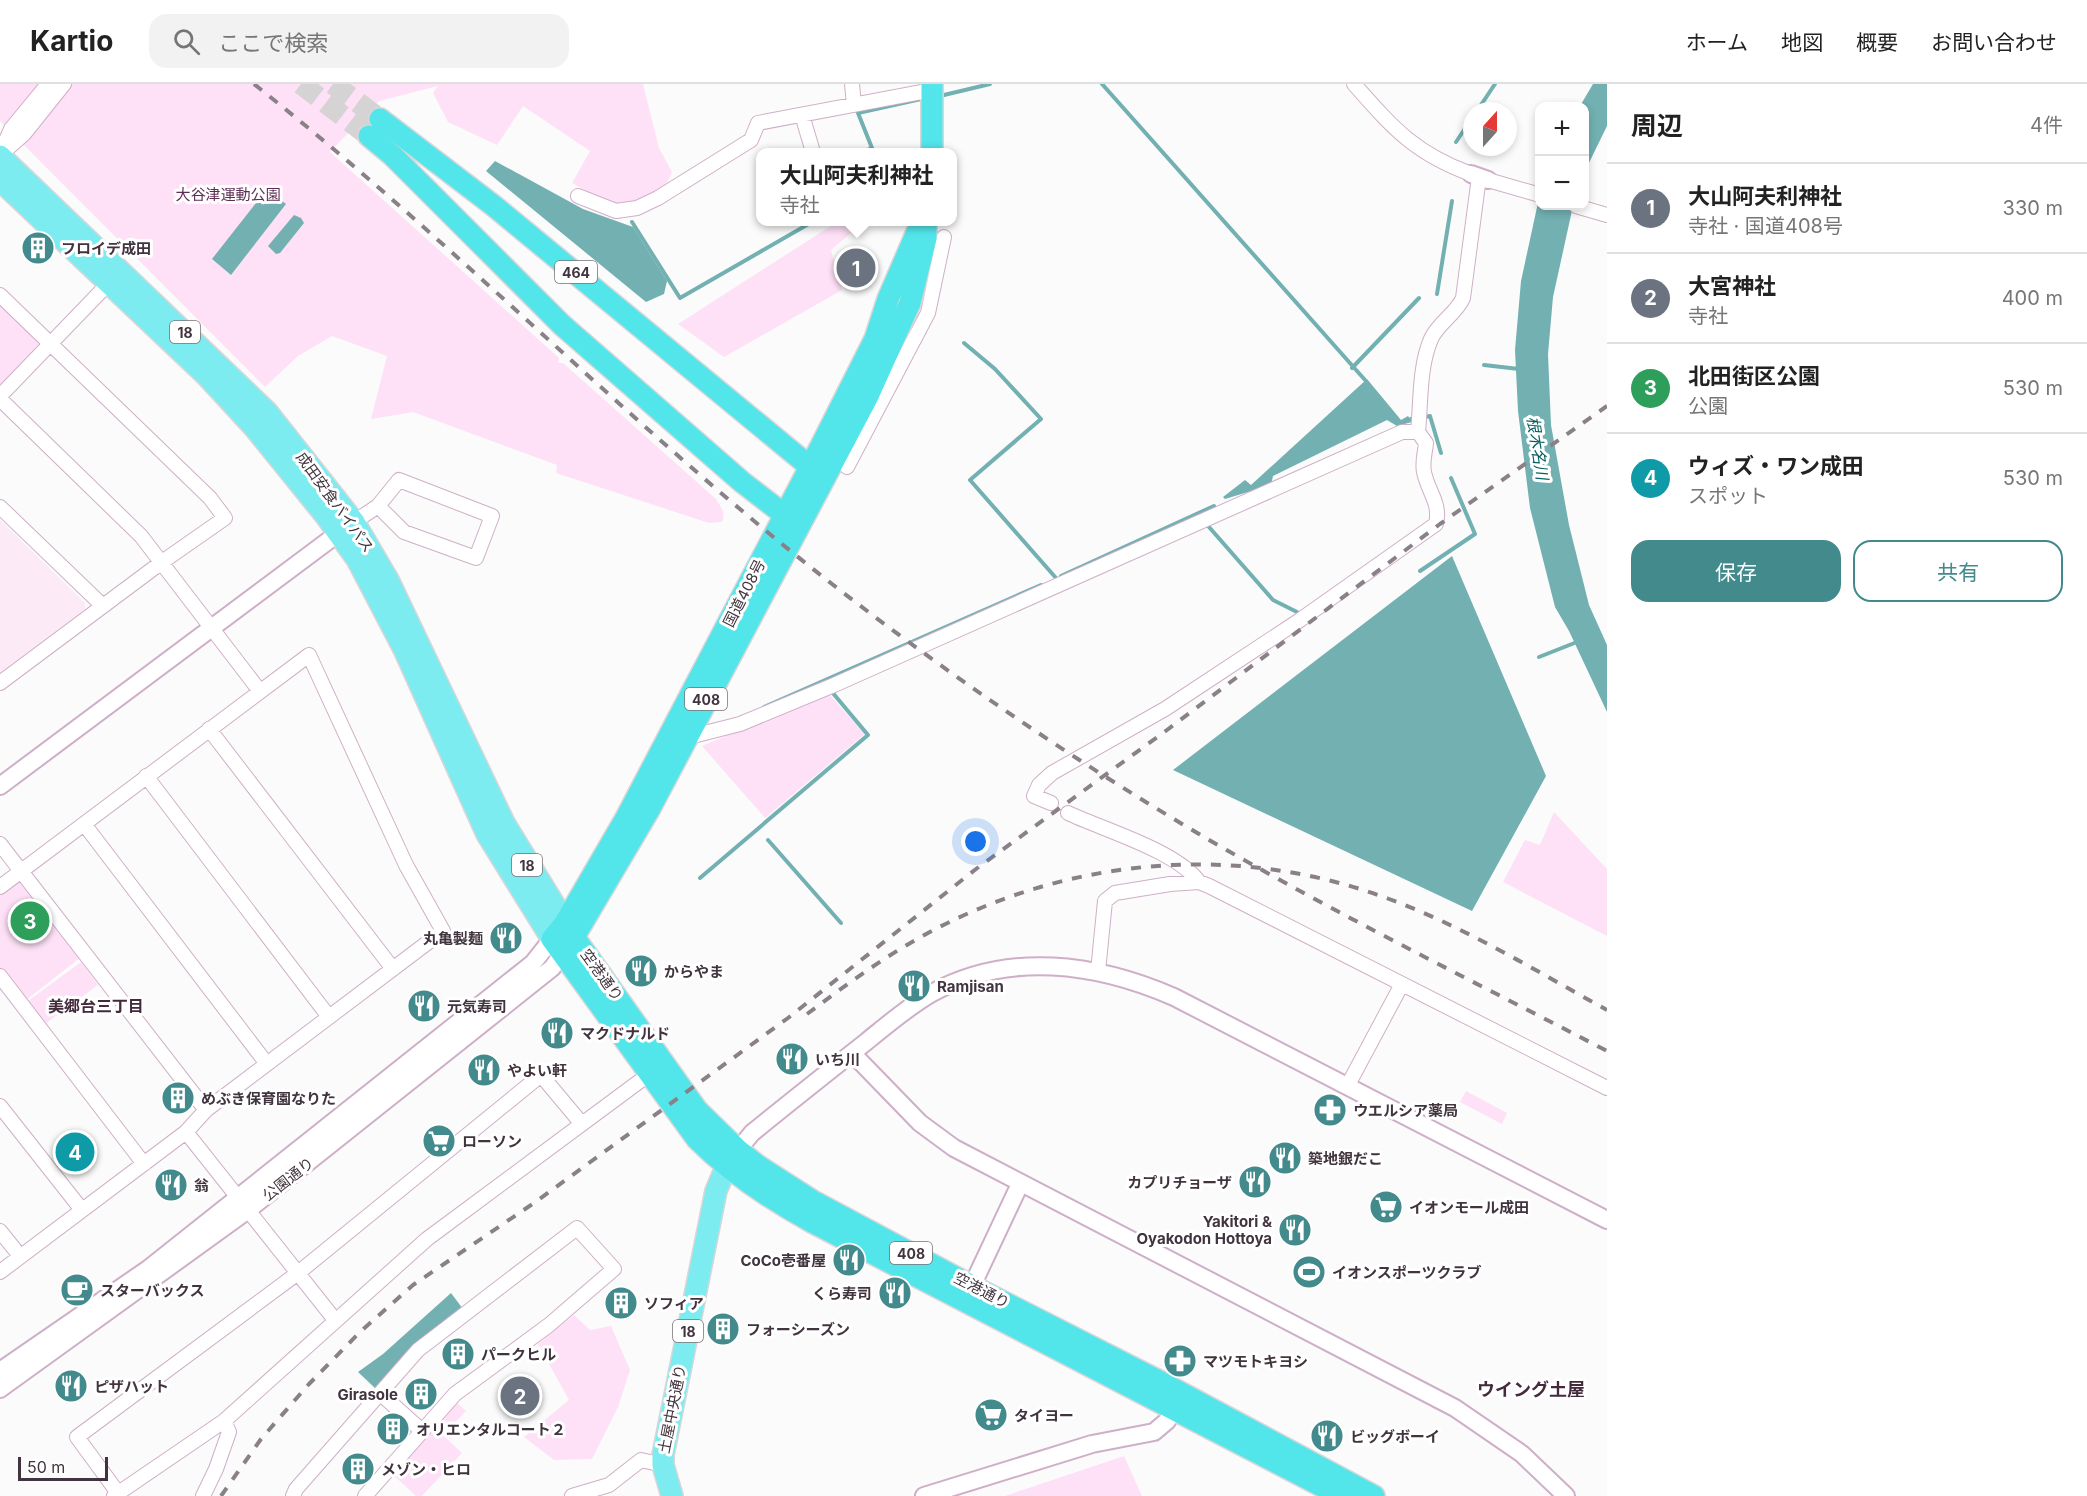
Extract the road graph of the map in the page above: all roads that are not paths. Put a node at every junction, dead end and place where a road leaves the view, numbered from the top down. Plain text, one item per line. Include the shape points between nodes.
1 (48, 84) edge
2 (64, 84) edge
3 (852, 84) edge
4 (1354, 84) edge
5 (932, 87) edge
6 (854, 105) junction
7 (802, 115) junction
8 (812, 148) edge
9 (932, 148) edge
10 (0, 155) edge
11 (1479, 177) junction
12 (0, 180) edge
13 (1535, 194) edge
14 (578, 196) dead end
15 (1589, 210) edge
16 (1607, 215) edge
17 (919, 226) edge
18 (926, 226) edge
19 (944, 237) dead end
20 (108, 284) junction
21 (0, 295) edge
22 (50, 342) junction
23 (0, 398) edge
24 (1419, 422) junction
25 (847, 467) dead end
26 (817, 472) junction
27 (378, 506) junction
28 (0, 507) edge
29 (792, 520) junction
30 (345, 527) junction
31 (162, 562) junction
32 (103, 606) junction
33 (210, 627) junction
34 (0, 683) edge
35 (259, 690) junction
36 (209, 729) junction
37 (685, 738) junction
38 (146, 776) junction
39 (0, 786) edge
40 (1051, 803) dead end
41 (1068, 813) dead end
42 (84, 824) junction
43 (0, 844) edge
44 (21, 871) junction
45 (1198, 882) junction
46 (0, 887) edge
47 (564, 938) junction
48 (393, 969) junction
49 (1098, 971) junction
50 (0, 976) edge
51 (1402, 984) junction
52 (330, 1017) junction
53 (852, 1053) junction
54 (267, 1064) junction
55 (648, 1074) junction
56 (1348, 1085) junction
57 (1607, 1088) edge
58 (0, 1106) edge
59 (206, 1110) junction
60 (582, 1124) junction
61 (186, 1132) junction
62 (732, 1159) junction
63 (144, 1164) junction
64 (1020, 1184) junction
65 (243, 1205) junction
66 (82, 1210) junction
67 (1607, 1220) edge
68 (0, 1231) edge
69 (20, 1257) junction
70 (0, 1272) edge
71 (298, 1273) junction
72 (972, 1286) junction
73 (335, 1320) junction
74 (0, 1371) edge
75 (0, 1389) edge
76 (381, 1394) junction
77 (1178, 1402) junction
78 (224, 1421) junction
79 (422, 1431) junction
80 (663, 1465) junction
81 (1364, 1494) edge
82 (116, 1495) edge
83 (203, 1496) edge
84 (293, 1496) edge
85 (365, 1496) edge
86 (572, 1496) edge
87 (672, 1496) edge
88 (924, 1496) edge
89 (1341, 1496) edge
90 (1566, 1496) edge

1 - 10 street via 11,129
2 - 10 street via 24,134
3 - 6 street
4 - 11 street via 1416,148
5 - 6 street
5 - 9 highway
6 - 7 street
7 - 8 street
7 - 14 street via 758,123 751,140 637,208 616,211
10 - 30 main road, 成田安食バイパス / 18 via 267,412
11 - 13 street
11 - 24 street via 1463,298 1459,309 1432,337 1423,368
12 - 20 main road, 成田安食バイパス / 18
15 - 16 street
17 - 26 highway, 国道408号
18 - 26 highway, 国道408号 / 408 via 910,303 868,396
19 - 25 street via 928,313
20 - 22 street
20 - 30 main road, 成田安食バイパス / 18 via 207,376
21 - 22 street
22 - 23 street
22 - 31 street via 210,498 225,518
23 - 31 street
24 - 37 street via 834,685 740,724
24 - 40 street via 1426,443 1424,473 1438,510 1436,524 1165,709 1052,772 1034,796
26 - 29 highway, 国道408号 / 408
26 - 29 highway, 464 via 503,213 404,138 374,128 392,155 562,325 700,447
27 - 27 street via 399,480 492,516 476,558 404,532
27 - 30 street
28 - 32 street
29 - 37 highway, 国道408号 / 408
29 - 47 highway, 国道408号 via 626,818
30 - 33 street
30 - 47 main road, 成田安食バイパス / 18 via 388,580 504,823
31 - 32 street
31 - 33 street
32 - 34 street
33 - 35 street
33 - 39 street
35 - 36 street
35 - 48 street via 309,655 406,865 443,931
36 - 38 street
36 - 48 street
37 - 47 highway, 国道408号 / 408 via 649,810
38 - 42 street
38 - 52 street
41 - 45 street via 1162,854 1193,874
42 - 44 street
42 - 54 street
43 - 44 street
44 - 46 street
44 - 59 street
45 - 49 street via 1114,893 1105,901
45 - 51 street
47 - 55 highway, 空港通り / 408
47 - 62 highway, 空港通り / 408
47 - 65 street, 公園通り via 552,968
48 - 52 street
49 - 53 street via 1067,966 993,970 931,994
49 - 56 street via 1143,983 1174,997
50 - 63 street
51 - 56 street
51 - 57 street
52 - 54 street
53 - 62 street via 752,1133
53 - 64 street via 938,1137
54 - 59 street
55 - 60 street
55 - 62 highway, 空港通り / 408 via 697,1139
56 - 67 street
58 - 66 street
59 - 61 street
60 - 71 street via 541,1075
60 - 73 street via 427,1239
61 - 63 street
61 - 65 street
62 - 72 highway, 空港通り / 408
62 - 77 highway, 空港通り / 408 via 812,1222
62 - 80 main road, 土屋中央通り / 18 via 716,1191
63 - 66 street
64 - 72 street
64 - 90 street via 1455,1408 1522,1454
65 - 71 street
65 - 74 street, 公園通り
65 - 75 street, 公園通り
66 - 69 street
68 - 69 street
69 - 70 street
71 - 73 street
71 - 82 street via 77,1437
72 - 77 highway, 空港通り / 408
73 - 78 street
76 - 79 street
76 - 79 street via 418,1350 577,1228 614,1269 549,1325 455,1394
76 - 84 street
77 - 81 highway, 空港通り / 408
77 - 88 street via 1167,1421 1154,1432 1092,1444
77 - 89 highway, 空港通り / 408
78 - 82 street
78 - 83 street via 230,1432
79 - 85 street
80 - 86 street via 641,1460 609,1485
80 - 87 main road, 土屋中央通り / 18

